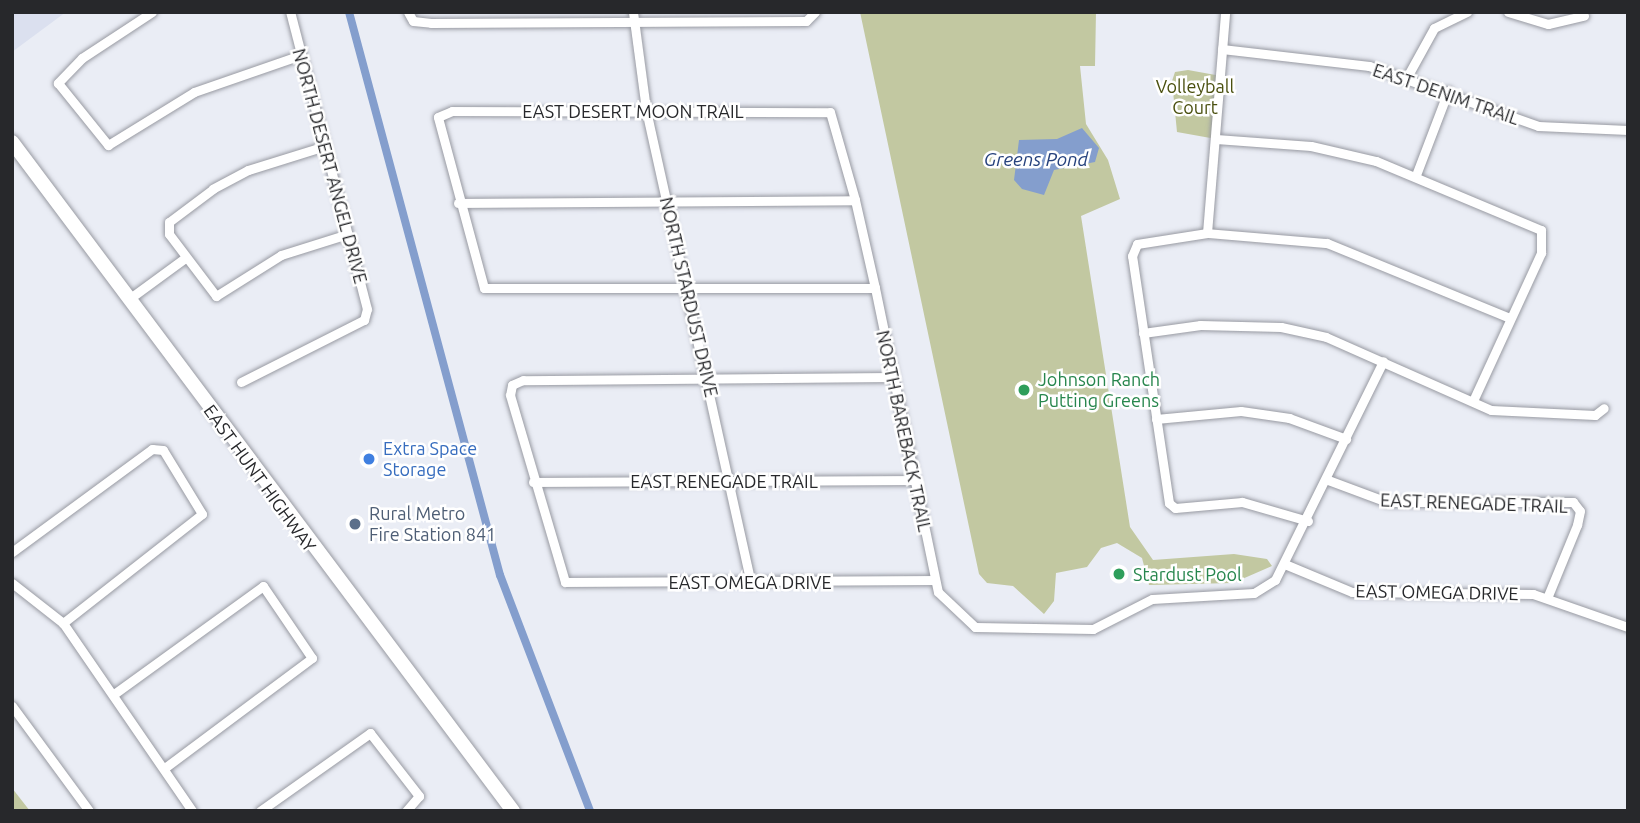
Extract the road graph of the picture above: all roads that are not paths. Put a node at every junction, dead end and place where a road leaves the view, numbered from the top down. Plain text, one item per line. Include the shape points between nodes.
1 (152, 12) edge
2 (290, 12) edge
3 (408, 12) edge
4 (1225, 12) edge
5 (1467, 12) edge
6 (1508, 12) edge
7 (814, 15) edge
8 (1584, 16) dead end
9 (634, 17) edge
10 (1222, 49) junction
11 (301, 55) junction
12 (1407, 77) junction
13 (1448, 91) junction
14 (646, 110) junction
15 (830, 112) joint
16 (1628, 130) edge
17 (1216, 139) junction
18 (12, 142) edge
19 (325, 146) junction
20 (1416, 175) junction
21 (667, 200) junction
22 (855, 200) junction
23 (458, 203) junction
24 (1207, 233) junction
25 (348, 234) junction
26 (185, 258) junction
27 (875, 288) junction
28 (689, 289) junction
29 (129, 299) junction
30 (1510, 318) junction
31 (1143, 334) junction
32 (1383, 361) junction
33 (892, 377) junction
34 (708, 379) junction
35 (242, 382) dead end
36 (1473, 401) junction
37 (1604, 408) dead end
38 (1156, 419) junction
39 (1346, 439) junction
40 (915, 480) junction
41 (1328, 480) junction
42 (729, 481) junction
43 (533, 482) junction
44 (1308, 521) junction
45 (12, 552) edge
46 (1287, 565) junction
47 (935, 580) junction
48 (751, 582) junction
49 (12, 583) edge
50 (1548, 598) junction
51 (63, 624) junction
52 (1628, 627) edge
53 (114, 694) junction
54 (12, 706) edge
55 (166, 768) junction
56 (511, 810) edge
57 (89, 811) edge
58 (192, 811) edge
59 (260, 811) edge
60 (406, 811) edge

1 - 11 street via 82,58 58,83 108,145 194,92
2 - 11 street, NORTH DESERT ANGEL DRIVE
3 - 9 street via 413,21
4 - 10 street
5 - 12 street via 1434,28
6 - 8 street via 1548,24
7 - 9 street
9 - 14 street, NORTH STARDUST DRIVE
10 - 12 street, EAST DENIM TRAIL via 1335,60
10 - 17 street
11 - 19 street, NORTH DESERT ANGEL DRIVE
12 - 13 street, EAST DENIM TRAIL
13 - 16 street, EAST DENIM TRAIL via 1538,126
13 - 20 street
14 - 15 street, EAST DESERT MOON TRAIL
14 - 21 street, NORTH STARDUST DRIVE
14 - 23 street, EAST DESERT MOON TRAIL via 452,111 439,117
15 - 22 street, NORTH BAREBACK TRAIL
17 - 20 street via 1311,146
17 - 24 street
18 - 29 main road, EAST HUNT HIGHWAY
19 - 25 street, NORTH DESERT ANGEL DRIVE
19 - 26 street via 248,170 169,222 169,233
20 - 30 street via 1541,230 1545,239
21 - 22 street
21 - 23 street
21 - 28 street, NORTH STARDUST DRIVE
22 - 27 street, NORTH BAREBACK TRAIL
23 - 28 street via 484,288
24 - 30 street via 1327,243
24 - 31 street via 1133,248
25 - 26 street via 281,255 216,296
25 - 35 street, NORTH DESERT ANGEL DRIVE via 364,320
26 - 29 street
27 - 28 street
27 - 33 street, NORTH BAREBACK TRAIL
28 - 34 street, NORTH STARDUST DRIVE
29 - 56 main road, EAST HUNT HIGHWAY
30 - 36 street
31 - 32 street via 1200,325 1281,327
31 - 38 street
32 - 36 street
32 - 39 street
33 - 34 street
33 - 40 street, NORTH BAREBACK TRAIL
34 - 42 street, NORTH STARDUST DRIVE
34 - 43 street via 523,380 512,385
36 - 37 street via 1516,414 1595,415
38 - 39 street via 1241,411 1289,418
38 - 44 street via 1175,508 1242,502
39 - 41 street
40 - 42 street, EAST RENEGADE TRAIL
40 - 47 street, NORTH BAREBACK TRAIL
41 - 44 street
41 - 50 street, EAST RENEGADE TRAIL via 1387,502 1573,502 1580,511
42 - 43 street, EAST RENEGADE TRAIL
42 - 48 street, NORTH STARDUST DRIVE
43 - 48 street, EAST OMEGA DRIVE via 565,582
44 - 46 street
45 - 51 street via 152,450 163,450 202,506 202,514
46 - 47 street, NORTH BAREBACK TRAIL via 1255,593 1152,599 1087,629 975,627 950,609
46 - 50 street, EAST OMEGA DRIVE via 1352,592
47 - 48 street, EAST OMEGA DRIVE
49 - 51 street
50 - 52 street, EAST OMEGA DRIVE via 1583,617
51 - 53 street
53 - 55 street
53 - 55 street via 263,586 312,658
54 - 57 street
55 - 58 street
59 - 60 street via 370,733 419,796

